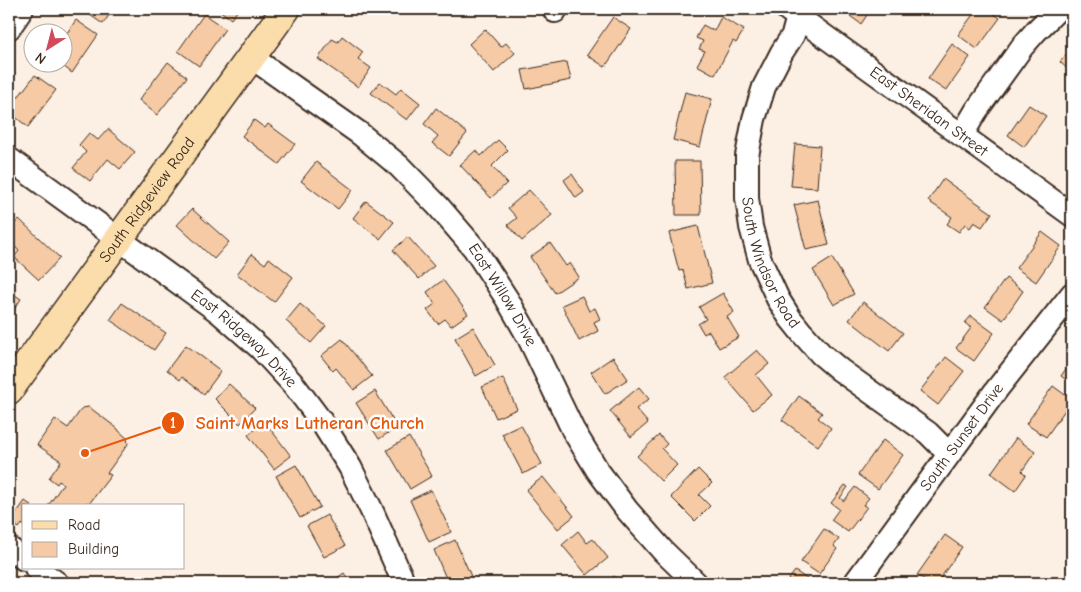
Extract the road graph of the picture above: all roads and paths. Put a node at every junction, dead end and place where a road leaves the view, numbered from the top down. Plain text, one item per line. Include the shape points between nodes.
1 (22, 9) edge
2 (286, 9) edge
3 (1058, 9) edge
4 (795, 12) edge
5 (9, 28) edge
6 (251, 57) junction
7 (962, 135) junction
8 (9, 159) edge
9 (1072, 215) edge
10 (118, 239) junction
11 (1072, 294) edge
12 (9, 390) edge
13 (949, 454) junction
14 (9, 548) edge
15 (22, 558) edge
16 (39, 570) edge
17 (57, 583) edge
18 (404, 583) edge
19 (696, 583) edge
20 (855, 583) edge

1 - 5 street
2 - 6 main road, South Ridgeview Road
3 - 7 street via 1022,47
4 - 7 street, East Sheridan Street
4 - 13 street, South Windsor Road via 793,35 764,87 747,156 747,198 760,260 790,318 821,354 928,433
6 - 10 main road, South Ridgeview Road
6 - 19 street, East Willow Drive via 359,133 399,166 474,248 528,336 573,430 598,470 645,531
7 - 9 street, East Sheridan Street
8 - 10 street, East Ridgeway Drive
10 - 12 main road, South Ridgeview Road
10 - 18 street, East Ridgeway Drive via 219,312 260,348 294,385 350,467
11 - 13 street, South Sunset Drive
13 - 20 street, South Sunset Drive
14 - 15 street
16 - 17 street

